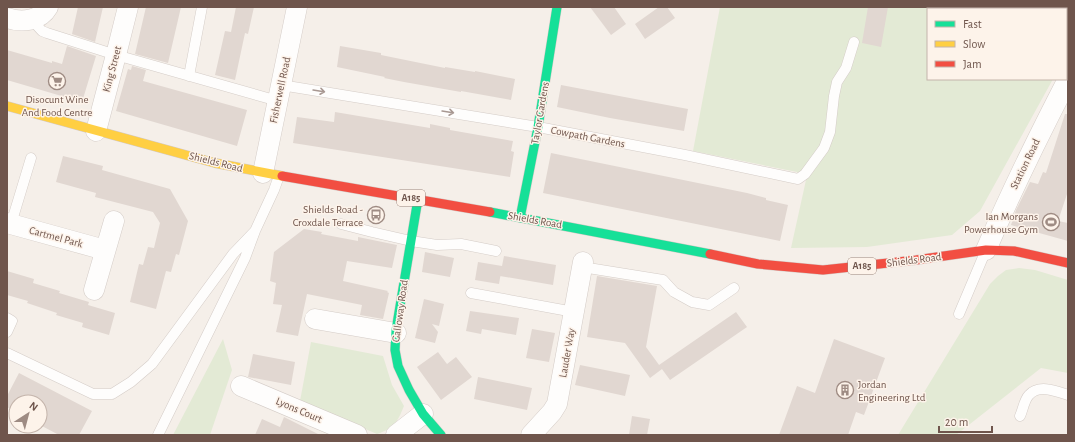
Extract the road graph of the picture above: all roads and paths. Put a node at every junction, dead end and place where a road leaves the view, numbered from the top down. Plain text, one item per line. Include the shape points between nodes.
1 (48, 7) edge
2 (128, 7) edge
3 (202, 7) edge
4 (297, 7) edge
5 (557, 7) edge
6 (7, 18) edge
7 (32, 20) junction
8 (854, 42) dead end
9 (116, 55) junction
10 (188, 76) junction
11 (1068, 79) edge
12 (279, 93) junction
13 (7, 106) edge
14 (1059, 115) edge
15 (538, 127) junction
16 (96, 130) junction
17 (31, 158) dead end
18 (271, 175) junction
19 (418, 199) junction
20 (520, 218) junction
21 (114, 221) dead end
22 (9, 224) edge
23 (341, 224) dead end
24 (255, 231) junction
25 (411, 241) junction
26 (105, 250) junction
27 (986, 250) junction
28 (496, 251) dead end
29 (1068, 263) edge
30 (583, 264) joint
31 (734, 288) dead end
32 (94, 290) dead end
33 (471, 293) dead end
34 (574, 312) junction
35 (959, 314) dead end
36 (7, 318) edge
37 (315, 319) dead end
38 (7, 332) edge
39 (396, 333) junction
40 (7, 353) edge
41 (241, 386) dead end
42 (1068, 396) edge
43 (423, 414) junction
44 (1020, 416) dead end
45 (158, 435) edge
46 (357, 435) edge
47 (396, 435) edge
48 (441, 435) edge
49 (531, 435) edge

1 - 7 street
2 - 9 street, King Street
3 - 10 lane
4 - 12 street, Fisherwell Road
5 - 15 main road, Taylor Gardens
6 - 7 street
7 - 9 lane, Cowpath Gardens via 47,33
8 - 15 lane, Cowpath Gardens via 846,68 837,82 830,132 824,148 805,174 798,179
9 - 10 lane, Cowpath Gardens
9 - 16 street, King Street
10 - 12 lane, Cowpath Gardens
11 - 14 street, Station Road
12 -> 15 lane, Cowpath Gardens
12 - 18 street, Fisherwell Road
13 - 16 main road, Shields Road / A185
14 - 27 street, Station Road via 1007,202
15 - 20 main road, Taylor Gardens
16 - 18 main road, Shields Road / A185 via 215,163
17 - 22 lane
18 - 19 main road, Shields Road / A185
18 - 24 lane via 274,190
19 - 20 main road, Shields Road / A185
19 - 25 main road, Galloway Road
20 - 27 main road, Shields Road / A185 via 758,264 823,270
21 - 26 street
22 - 26 street, Cartmel Park
23 - 25 lane
24 - 40 lane via 232,254 152,364 112,394 93,394
24 - 45 lane via 245,258
25 - 28 lane via 437,245 461,244
25 - 39 main road, Galloway Road
26 - 32 street
27 - 29 main road, Shields Road / A185 via 1014,251
27 - 35 lane
30 - 31 lane via 663,280 674,292 692,302 709,305
30 - 34 street, Lauder Way
33 - 34 lane
34 - 49 street, Lauder Way via 557,404
36 - 38 lane via 12,321
37 - 39 street
39 - 43 main road, Galloway Road via 395,350 398,366
41 - 46 street, Lyons Court
42 - 44 lane via 1049,389 1036,389 1028,396
43 - 47 street
43 - 48 main road, Galloway Road

